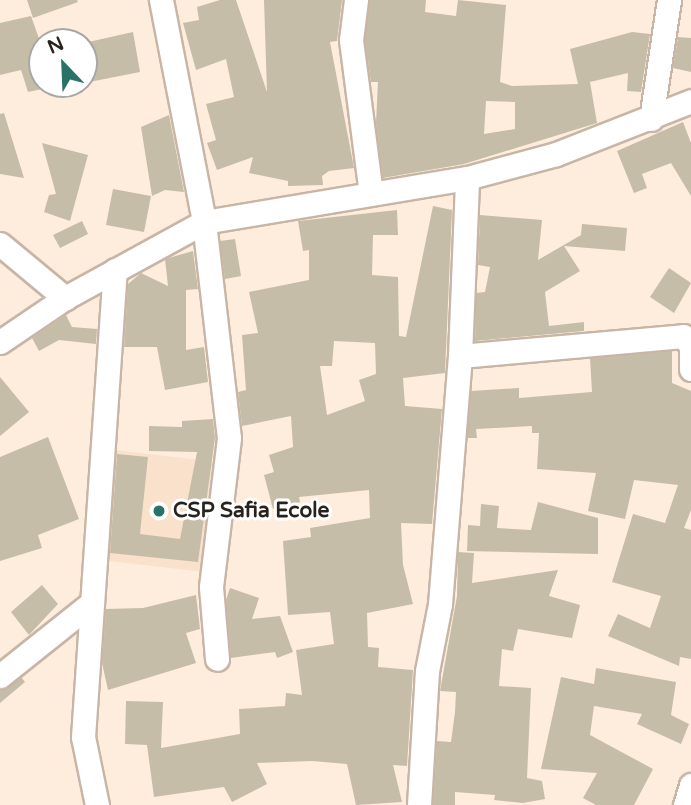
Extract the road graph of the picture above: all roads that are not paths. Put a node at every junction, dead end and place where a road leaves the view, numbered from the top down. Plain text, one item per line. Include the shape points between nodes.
1 (161, 0) edge
2 (356, 0) edge
3 (669, 0) edge
4 (691, 101) edge
5 (651, 119) junction
6 (467, 178) junction
7 (371, 194) junction
8 (204, 222) junction
9 (0, 244) edge
10 (115, 270) junction
11 (65, 299) junction
12 (0, 342) edge
13 (460, 355) junction
14 (691, 369) edge
15 (89, 605) junction
16 (217, 659) dead end
17 (0, 676) edge
18 (691, 785) edge
19 (97, 805) edge
20 (419, 805) edge
21 (685, 805) edge

1 - 8 street
2 - 7 street via 351,40
3 - 5 street
4 - 5 street
5 - 6 street via 556,154
6 - 7 street
6 - 13 street
7 - 8 street
8 - 10 street
8 - 16 street via 229,438 211,587
9 - 11 street
10 - 11 street
10 - 15 street
11 - 12 street
13 - 14 street via 682,335 691,346
13 - 20 street via 440,604 427,671
15 - 17 street
15 - 19 street via 83,737
18 - 21 street

